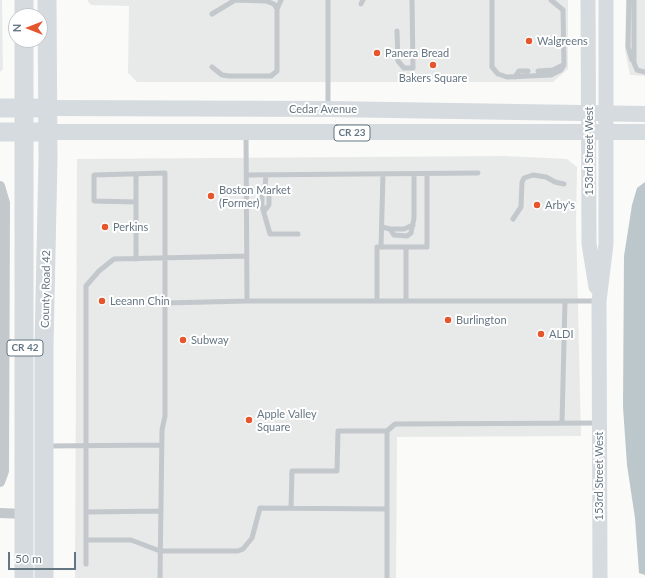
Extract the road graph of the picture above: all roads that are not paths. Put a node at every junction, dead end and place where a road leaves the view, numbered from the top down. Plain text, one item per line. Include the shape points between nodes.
1 (47, 0) edge
2 (281, 0) edge
3 (328, 0) edge
4 (412, 0) edge
5 (492, 0) edge
6 (551, 0) edge
7 (588, 0) edge
8 (606, 0) edge
9 (629, 0) edge
10 (634, 0) edge
11 (277, 9) junction
12 (212, 14) dead end
13 (397, 31) dead end
14 (24, 48) edge
15 (634, 64) junction
16 (564, 65) junction
17 (212, 67) dead end
18 (528, 71) dead end
19 (538, 71) dead end
20 (645, 72) edge
21 (515, 77) junction
22 (0, 108) edge
23 (25, 108) junction
24 (47, 108) junction
25 (328, 109) junction
26 (589, 114) junction
27 (606, 114) junction
28 (645, 114) edge
29 (0, 132) edge
30 (24, 132) junction
31 (47, 132) junction
32 (589, 132) junction
33 (606, 132) junction
34 (645, 132) edge
35 (246, 133) junction
36 (478, 173) dead end
37 (136, 174) junction
38 (383, 174) junction
39 (414, 174) junction
40 (428, 174) junction
41 (247, 175) junction
42 (266, 175) junction
43 (564, 184) dead end
44 (0, 186) edge
45 (136, 202) junction
46 (514, 219) dead end
47 (382, 227) junction
48 (298, 234) dead end
49 (382, 247) junction
50 (406, 247) junction
51 (248, 256) junction
52 (136, 258) junction
53 (165, 258) junction
54 (248, 301) junction
55 (377, 301) junction
56 (406, 301) junction
57 (565, 302) junction
58 (599, 302) junction
59 (165, 303) junction
60 (599, 423) junction
61 (562, 424) junction
62 (387, 431) junction
63 (162, 445) junction
64 (45, 446) junction
65 (87, 446) junction
66 (0, 482) edge
67 (291, 508) junction
68 (387, 509) junction
69 (161, 511) junction
70 (86, 512) junction
71 (0, 513) edge
72 (25, 514) junction
73 (86, 540) junction
74 (160, 551) junction
75 (86, 564) dead end
76 (24, 578) edge
77 (44, 578) edge
78 (160, 578) edge
79 (387, 578) edge
80 (600, 578) edge

1 - 24 highway, County Road 42 / CR 42
2 - 11 lane
3 - 25 lane
4 - 13 lane via 413,68 400,66
5 - 21 lane via 492,67 498,74
6 - 16 lane via 562,10
7 - 26 street, 153rd Street West
8 - 27 street, 153rd Street West
9 - 15 lane via 628,47
10 - 15 lane
11 - 12 lane via 274,4 266,1 235,0
11 - 17 lane via 277,71 271,76 229,76
14 - 23 highway, County Road 42 / CR 42
15 - 20 lane via 637,70
16 - 19 lane via 553,70
16 - 21 lane via 561,70 551,75
18 - 21 lane via 519,71
22 - 23 highway, Cedar Avenue / CR 23
23 - 24 highway, Cedar Avenue / CR 23
23 - 30 highway, County Road 42 / CR 42
24 - 25 main road, Cedar Avenue / CR 23
24 - 31 highway, County Road 42 / CR 42
25 - 26 main road, Cedar Avenue / CR 23
26 - 27 main road, Cedar Avenue / CR 23
26 - 32 street, 153rd Street West
27 - 28 main road, Cedar Avenue / CR 23
27 - 33 street, 153rd Street West
29 - 30 highway, CR 23
30 - 31 highway, CR 23
30 - 72 highway, County Road 42 / CR 42
31 - 35 main road, CR 23
31 - 64 highway, County Road 42 / CR 42
32 - 33 main road, CR 23
32 - 35 main road, CR 23
32 - 58 street, 153rd Street West via 589,244
33 - 34 main road, CR 23
33 - 58 street, 153rd Street West via 606,244
35 - 41 lane
36 - 40 lane
37 - 45 lane
37 - 45 lane via 94,175 94,201
37 - 53 lane via 165,174
38 - 39 lane
38 - 42 lane
38 - 47 lane
39 - 40 lane
39 - 47 lane via 411,233 407,236 394,235 390,229
40 - 50 lane via 428,247
41 - 42 lane
41 - 51 lane
42 - 48 lane via 265,187 269,193 269,205 265,210 270,234
43 - 46 lane via 533,175 524,178 521,207
44 - 66 street via 5,202 4,471
45 - 52 lane
47 - 49 lane
49 - 50 lane
49 - 55 lane via 377,247
50 - 56 lane
51 - 53 lane
51 - 54 lane
52 - 53 lane
52 - 65 lane via 114,259 98,270 86,286
53 - 59 lane
54 - 55 lane
54 - 59 lane
55 - 56 lane
56 - 57 lane
57 - 58 lane
57 - 61 lane
58 - 60 street, 153rd Street West
59 - 63 lane via 165,416
60 - 61 lane
60 - 80 street, 153rd Street West
61 - 62 lane via 395,424
62 - 67 lane via 338,431 337,471 292,471
62 - 68 lane
63 - 65 lane
63 - 69 lane
64 - 65 lane
64 - 77 highway, County Road 42 / CR 42
65 - 70 lane
67 - 68 lane
67 - 74 lane via 260,508 252,538 238,551
68 - 79 lane
69 - 70 lane
69 - 74 lane
70 - 73 lane
71 - 72 street
72 - 76 highway, County Road 42 / CR 42
73 - 74 lane via 131,540
73 - 75 lane
74 - 78 lane

